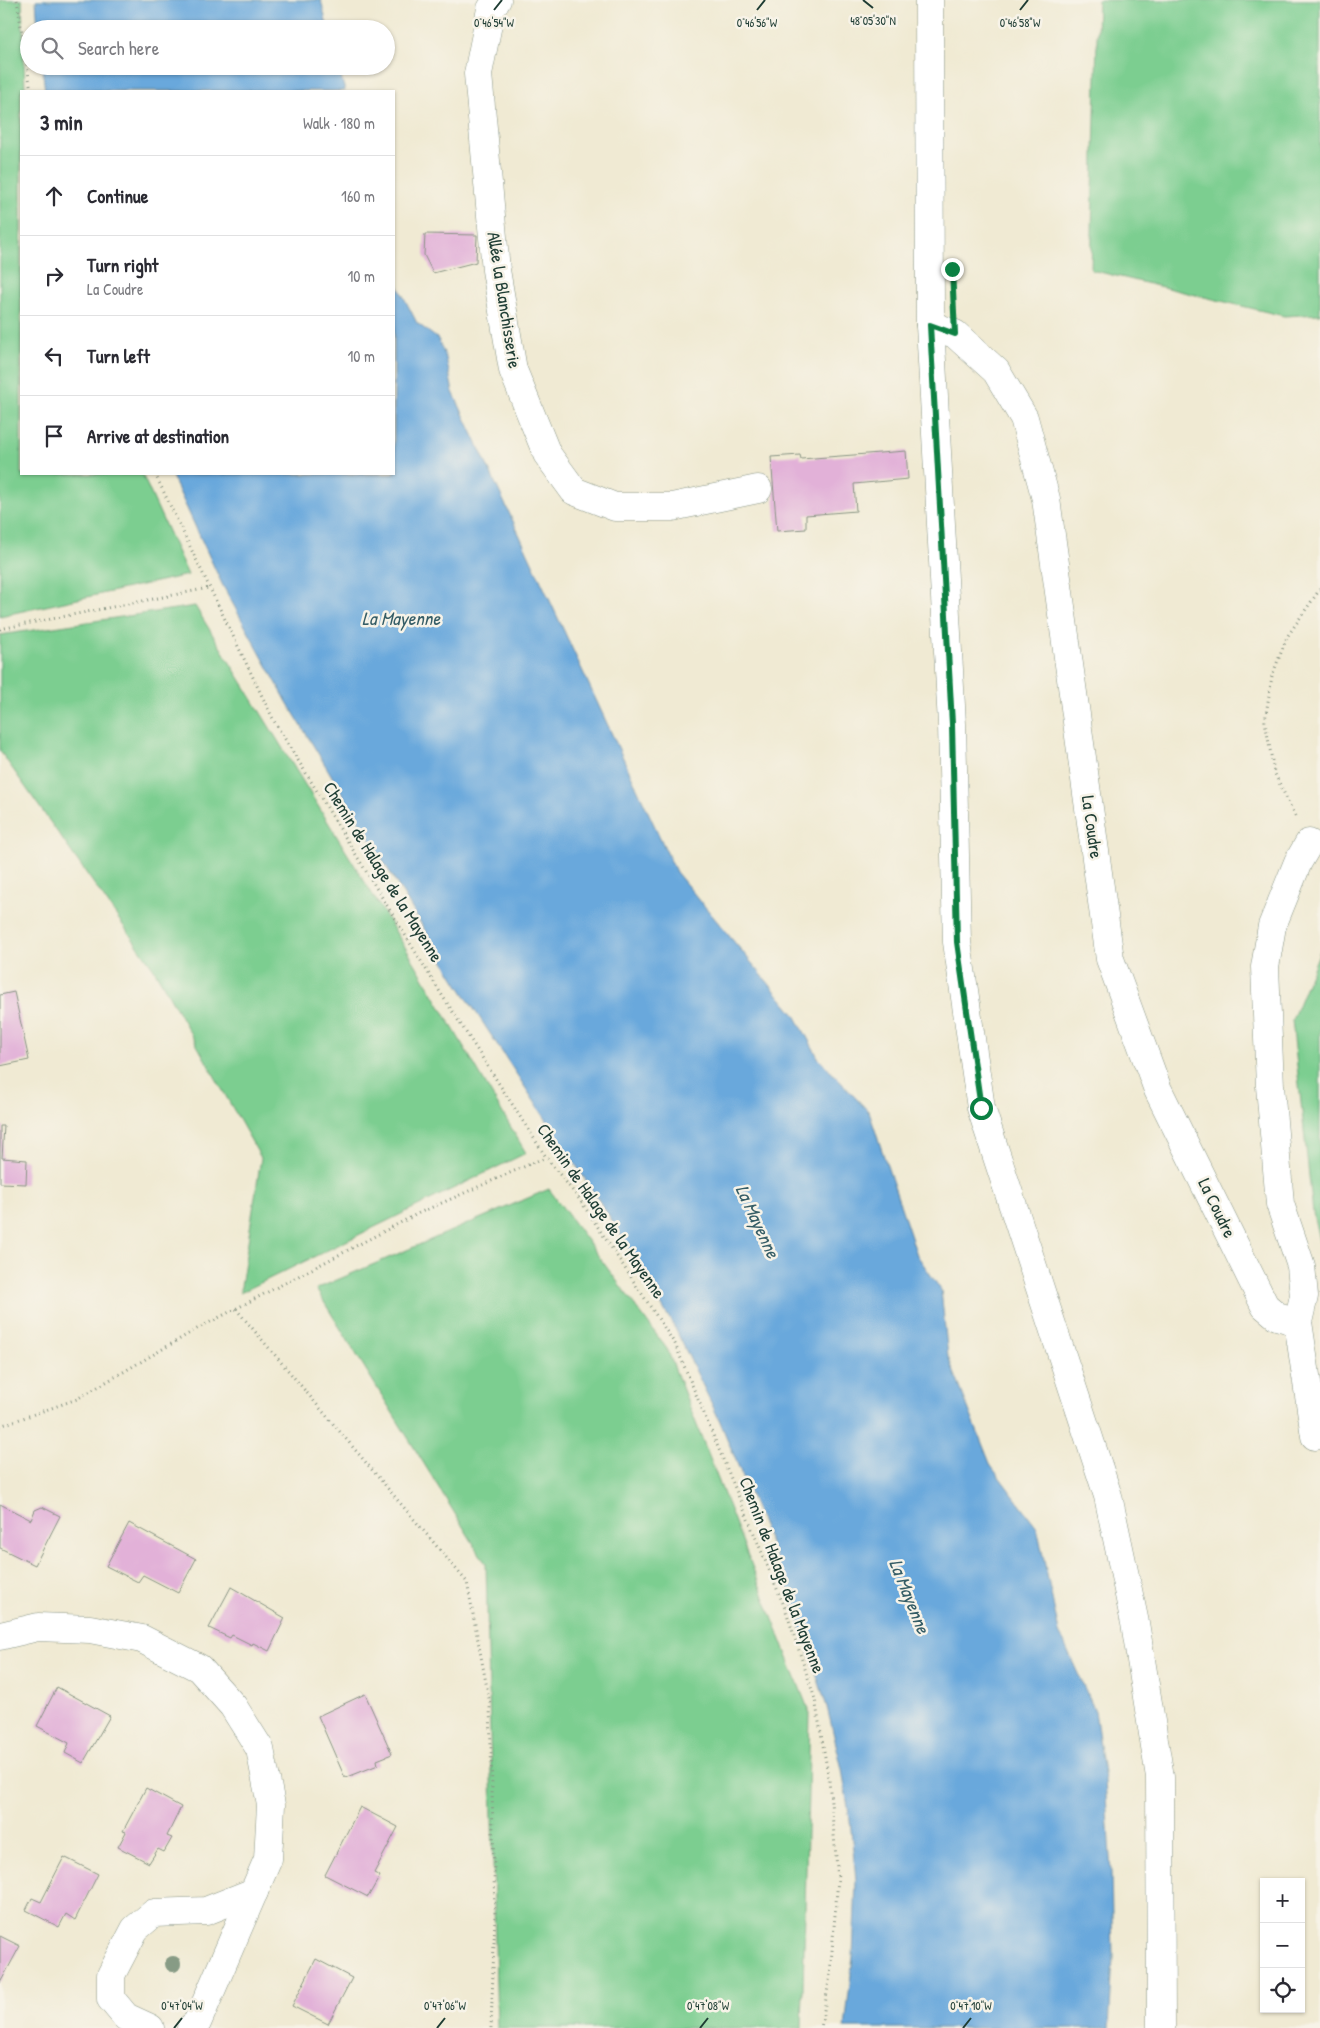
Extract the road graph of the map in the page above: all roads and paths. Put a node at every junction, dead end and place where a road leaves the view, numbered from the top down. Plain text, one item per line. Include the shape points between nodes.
1 (17, 0) edge
2 (497, 0) edge
3 (929, 0) edge
4 (20, 21) edge
5 (28, 75) edge
6 (30, 90) edge
7 (930, 325) junction
8 (155, 475) edge
9 (758, 489) dead end
10 (209, 588) junction
11 (1320, 589) edge
12 (0, 629) edge
13 (1309, 843) joint
14 (546, 1157) junction
15 (236, 1309) junction
16 (1298, 1322) junction
17 (0, 1426) edge
18 (1315, 1436) dead end
19 (0, 1636) edge
20 (254, 1892) junction
21 (150, 2028) edge
22 (191, 2028) edge
23 (491, 2028) edge
24 (821, 2028) edge
25 (1161, 2028) edge

1 - 4 path
2 - 9 street, Allée la Blanchisserie via 492,9 478,74 496,270 513,370 548,454 574,491 615,507 672,507
3 - 7 street
5 - 6 path
7 - 16 street, La Coudre via 955,334 996,371 1024,418 1046,499 1110,958 1158,1090 1265,1306 1277,1316
7 - 25 street via 952,724 957,942 981,1108 1108,1496 1135,1622 1160,1777
8 - 10 path, Chemin de Halage de la Mayenne
10 - 12 path
10 - 14 path, Chemin de Halage de la Mayenne via 274,721 440,992
11 - 13 path via 1287,637 1272,676 1265,721 1274,772
13 - 16 street via 1272,926 1265,967 1270,1086 1280,1204 1302,1266 1304,1296
14 - 15 path via 419,1213
14 - 24 path, Chemin de Halage de la Mayenne via 580,1200 675,1344 785,1608 815,1700 829,1780 838,1878 830,1975
15 - 17 path via 77,1399
15 - 23 path via 467,1582 490,1704 495,1916
16 - 18 street
19 - 20 street via 38,1627 90,1629 142,1639 199,1668 233,1706 260,1749 271,1805 268,1859
20 - 21 street via 206,1911 154,1913 135,1929 111,1975 111,1999 126,2017
20 - 22 street via 197,2023

